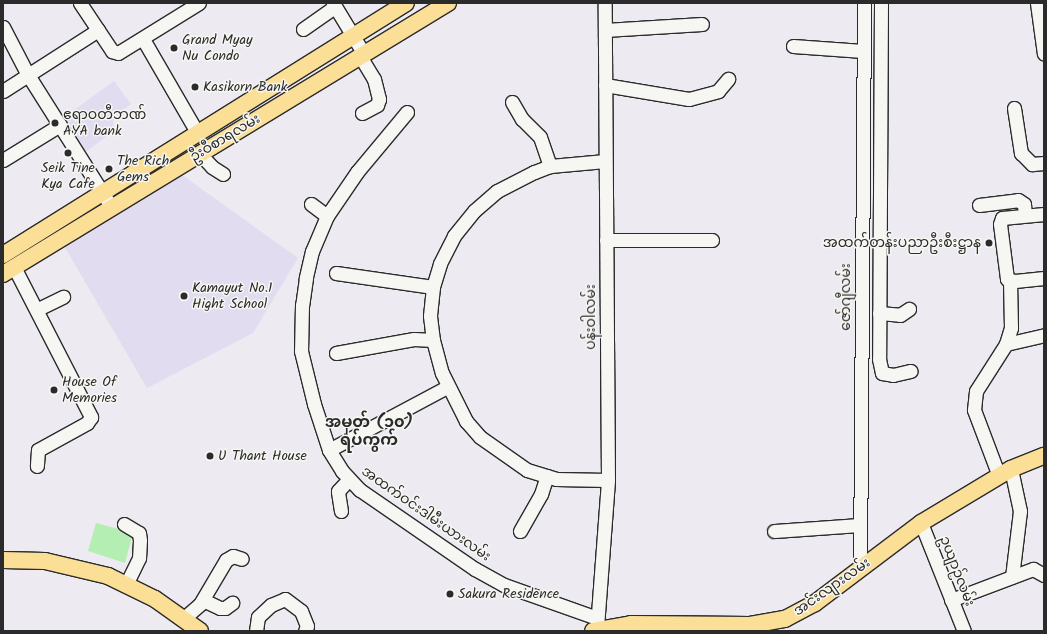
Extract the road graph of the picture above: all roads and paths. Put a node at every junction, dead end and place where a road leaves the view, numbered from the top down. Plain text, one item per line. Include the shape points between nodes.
1 (80, 3) edge
2 (199, 3) edge
3 (406, 3) edge
4 (605, 3) edge
5 (864, 3) edge
6 (881, 3) edge
7 (1037, 3) edge
8 (445, 4) edge
9 (334, 5) edge
10 (702, 24) dead end
11 (3, 27) edge
12 (303, 29) dead end
13 (98, 30) junction
14 (605, 30) junction
15 (353, 36) junction
16 (143, 39) junction
17 (793, 46) dead end
18 (863, 51) junction
19 (1044, 54) edge
20 (362, 55) junction
21 (28, 76) junction
22 (728, 79) dead end
23 (605, 85) junction
24 (265, 90) junction
25 (3, 91) edge
26 (512, 102) dead end
27 (276, 108) junction
28 (1014, 108) dead end
29 (407, 112) dead end
30 (362, 113) dead end
31 (60, 125) junction
32 (192, 135) junction
33 (198, 155) junction
34 (3, 160) edge
35 (605, 161) junction
36 (1044, 163) edge
37 (550, 166) junction
38 (222, 174) dead end
39 (103, 191) junction
40 (311, 204) dead end
41 (979, 206) dead end
42 (112, 208) junction
43 (1044, 214) edge
44 (1024, 215) junction
45 (327, 216) junction
46 (606, 240) junction
47 (712, 240) dead end
48 (23, 243) junction
49 (5, 251) edge
50 (32, 256) junction
51 (9, 271) edge
52 (336, 273) dead end
53 (1044, 278) edge
54 (1010, 281) junction
55 (433, 287) junction
56 (63, 297) dead end
57 (38, 309) junction
58 (909, 309) dead end
59 (879, 313) junction
60 (1044, 335) edge
61 (433, 340) junction
62 (1006, 344) junction
63 (336, 352) dead end
64 (911, 371) dead end
65 (447, 387) junction
66 (329, 450) junction
67 (1044, 456) edge
68 (37, 466) dead end
69 (1005, 473) junction
70 (547, 476) junction
71 (349, 479) junction
72 (608, 480) junction
73 (541, 494) junction
74 (341, 511) dead end
75 (539, 517) dead end
76 (921, 523) junction
77 (124, 524) dead end
78 (860, 525) junction
79 (520, 531) dead end
80 (774, 531) dead end
81 (242, 559) dead end
82 (3, 560) edge
83 (860, 568) junction
84 (1044, 575) edge
85 (1012, 577) junction
86 (127, 583) junction
87 (203, 600) junction
88 (952, 600) junction
89 (232, 603) dead end
90 (184, 618) junction
91 (596, 626) edge
92 (647, 627) edge
93 (764, 627) edge
94 (701, 628) edge
95 (200, 631) edge
96 (256, 631) edge
97 (305, 631) edge
98 (964, 631) edge

1 - 13 street
2 - 16 street
3 - 15 main road, ဦးဝီစာရလမ်း
4 - 14 street, ပန်းဝါလမ်း
5 - 18 street, ဇော်ဂျီလမ်း
6 - 59 street
7 - 19 street
8 - 20 main road, ဦးဝီစာရလမ်း
9 - 12 street
9 - 15 street
10 - 14 street
11 - 21 street
13 - 16 street via 115,53
13 - 21 street
14 - 23 street, ပန်းဝါလမ်း
15 - 20 street
15 - 24 main road, ဦးဝီစာရလမ်း
16 - 32 street
17 - 18 street
18 - 78 street, ဇော်ဂျီလမ်း
20 - 27 main road, ဦးဝီစာရလမ်း
20 - 30 street via 374,79 379,99 377,105
21 - 25 street
21 - 31 street
22 - 23 street via 718,91 689,100
23 - 35 street, ပန်းဝါလမ်း
24 - 27 main road
24 - 32 main road, ဦးဝီစာရလမ်း
26 - 37 street via 522,119 540,137
27 - 33 main road, ဦးဝီစာရလမ်း
28 - 36 street via 1021,153 1032,164
29 - 45 street, အထက်ဝင်းဒါမီးယားလမ်း via 357,172
31 - 34 street
31 - 39 street
32 - 33 main road
32 - 39 main road, ဦးဝီစာရလမ်း
33 - 38 street
33 - 42 main road, ဦးဝီစာရလမ်း
35 - 37 street
35 - 46 street, ပန်းဝါလမ်း
37 - 55 street via 497,191 474,212 454,236 440,264
39 - 42 street
39 - 48 main road, ဦးဝီစာရလမ်း
40 - 45 street
41 - 44 street via 1018,200 1024,204
42 - 50 main road, ဦးဝီစာရလမ်း
43 - 44 street
44 - 54 street via 1002,218 1000,224 1005,273
45 - 66 street, အထက်ဝင်းဒါမီးယားလမ်း via 312,251 306,278 300,339 314,404
46 - 47 street
46 - 72 street, ပန်းဝါလမ်း
48 - 49 main road, ဦးဝီစာရလမ်း
48 - 50 main road
50 - 51 main road, ဦးဝီစာရလမ်း
51 - 57 street
52 - 55 street
53 - 54 street
54 - 62 street via 1011,328
55 - 61 street via 430,316
56 - 57 street
57 - 68 street via 92,417 87,423 38,450
58 - 59 street via 900,315
59 - 64 street via 882,373 893,375
60 - 62 street
61 - 63 street via 414,339
61 - 65 street
62 - 69 street via 974,399 974,410
65 - 66 street
65 - 70 street via 466,421 480,437 527,470
66 - 71 street, အထက်ဝင်းဒါမီးယားလမ်း
67 - 69 main road, အင်းလျားလမ်း
69 - 76 main road, အင်းလျားလမ်း
69 - 85 street via 1020,511
70 - 72 street
70 - 73 street
71 - 74 street via 338,491
71 - 91 street, အထက်ဝင်းဒါမီးယားလမ်း via 417,530 504,586
72 - 91 street, ပန်းဝါလမ်း
73 - 75 street
73 - 79 street
76 - 83 main road, အင်းလျားလမ်း
76 - 88 street, ဥယျာဉ်လမ်း
77 - 86 street via 139,533 140,540 139,558
78 - 80 street
78 - 83 street, ဇော်ဂျီလမ်း
81 - 87 street via 233,556 226,560
82 - 86 main road via 45,561 68,565
83 - 93 main road, အင်းလျားလမ်း via 801,611
84 - 85 street via 1032,569
85 - 88 street
86 - 90 main road
87 - 89 street via 220,608
87 - 90 street
88 - 98 street, ဥယျာဉ်လမ်း
90 - 95 main road
91 - 92 main road, အင်းလျားလမ်း
92 - 94 main road, အင်းလျားလမ်း
93 - 94 main road, အင်းလျားလမ်း
96 - 97 street via 258,617 271,605 285,599 301,611 307,626

